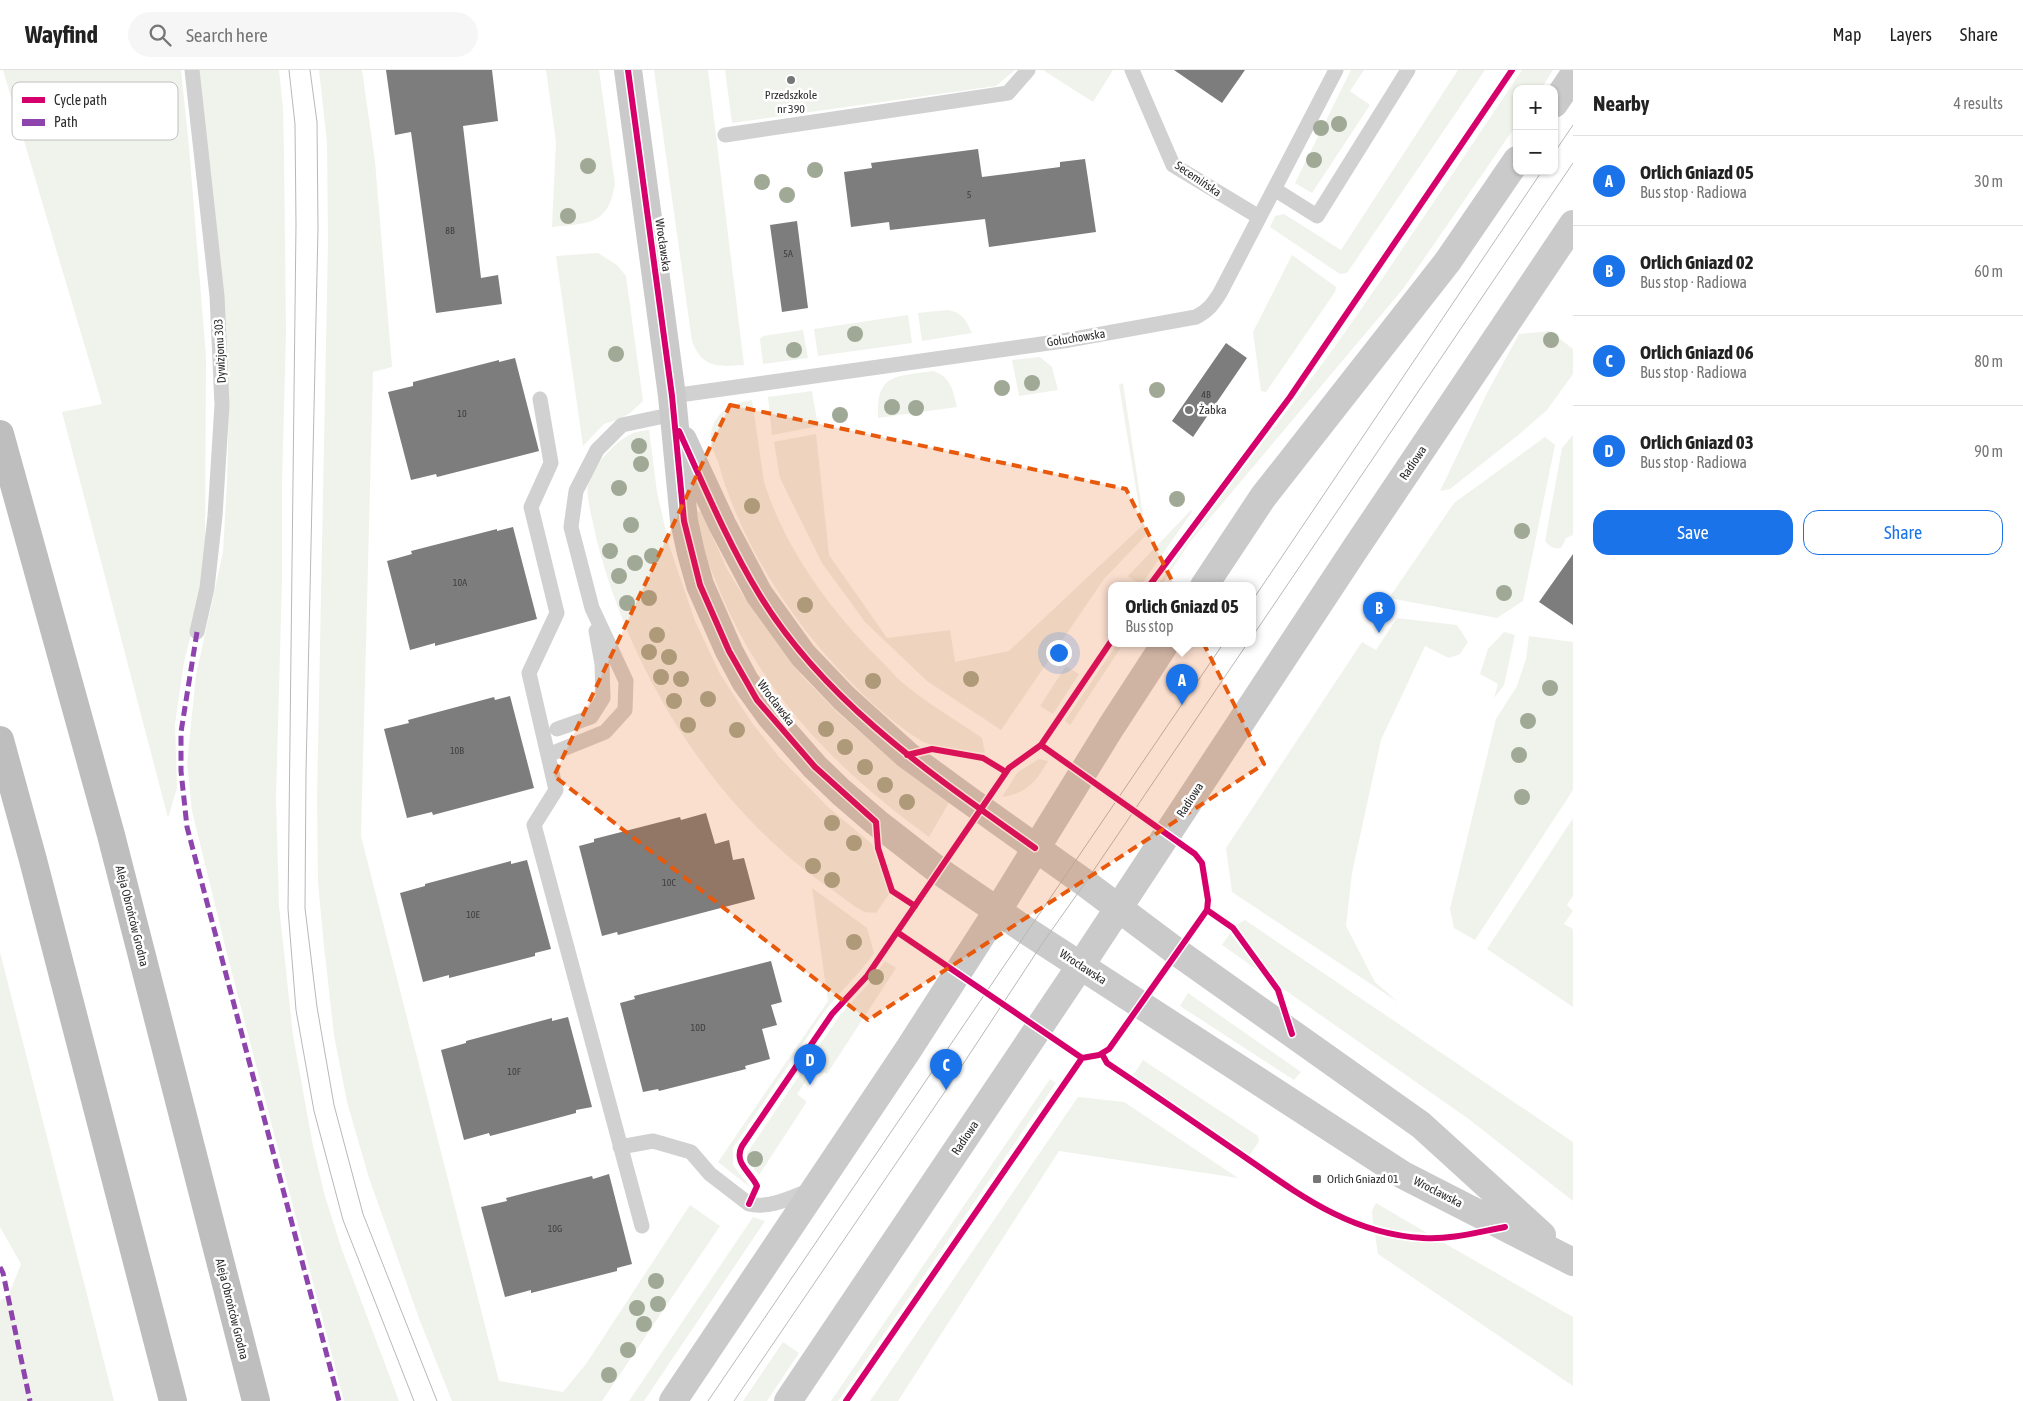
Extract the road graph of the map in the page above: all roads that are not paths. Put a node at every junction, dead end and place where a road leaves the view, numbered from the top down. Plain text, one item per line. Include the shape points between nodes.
1 (192, 70) edge
2 (628, 70) edge
3 (1028, 70) edge
4 (1132, 70) edge
5 (1336, 70) edge
6 (1408, 70) edge
7 (1573, 76) edge
8 (1558, 98) edge
9 (725, 135) dead end
10 (1513, 166) edge
11 (1274, 189) junction
12 (1259, 217) junction
13 (1573, 224) edge
14 (540, 399) dead end
15 (674, 411) junction
16 (0, 434) edge
17 (1207, 582) edge
18 (592, 608) junction
19 (197, 632) dead end
20 (1163, 647) edge
21 (557, 729) dead end
22 (0, 740) edge
23 (548, 755) junction
24 (1035, 848) junction
25 (1118, 909) junction
26 (998, 910) junction
27 (1081, 965) junction
28 (620, 1147) junction
29 (815, 1189) junction
30 (642, 1226) dead end
31 (1571, 1261) edge
32 (173, 1401) edge
33 (256, 1401) edge
34 (673, 1401) edge
35 (788, 1401) edge

1 - 19 lane, Dywizjonu 303 via 217,296 222,405 215,516 207,588
2 - 15 street, Wrocławska
3 - 9 lane via 1008,93
4 - 12 lane, Secemińska via 1173,165
5 - 11 lane, Gołuchowska
6 - 11 lane via 1317,216
7 - 8 street
10 - 17 street via 1448,261 1263,497
11 - 12 lane, Gołuchowska
12 - 15 lane, Gołuchowska via 1213,305 1196,317
13 - 25 street, Radiowa
14 - 23 lane via 551,463 531,507 557,613 529,673
15 - 18 lane, Gołuchowska via 622,426 597,450 576,491 571,527
15 - 24 street, Wrocławska via 722,524 750,578 803,655 844,698 907,755
15 - 26 street, Wrocławska via 684,521 700,585 729,651 757,700 791,741 841,792 923,860
16 - 33 highway, Aleja Obrońców Grodna via 111,835
18 - 21 lane via 602,664 603,698 591,717
18 - 23 lane via 626,682 625,710 605,732
20 - 24 street
22 - 32 highway
23 - 28 lane via 556,790 534,825
24 - 25 street, Wrocławska
24 - 26 street
25 - 27 street, Radiowa
25 - 31 street, Wrocławska via 1422,1125
26 - 27 street, Wrocławska
26 - 29 street
27 - 31 street, Wrocławska via 1403,1175
27 - 35 street, Radiowa
28 - 29 lane via 653,1141 691,1152 710,1174 757,1206
28 - 30 lane
29 - 34 street

